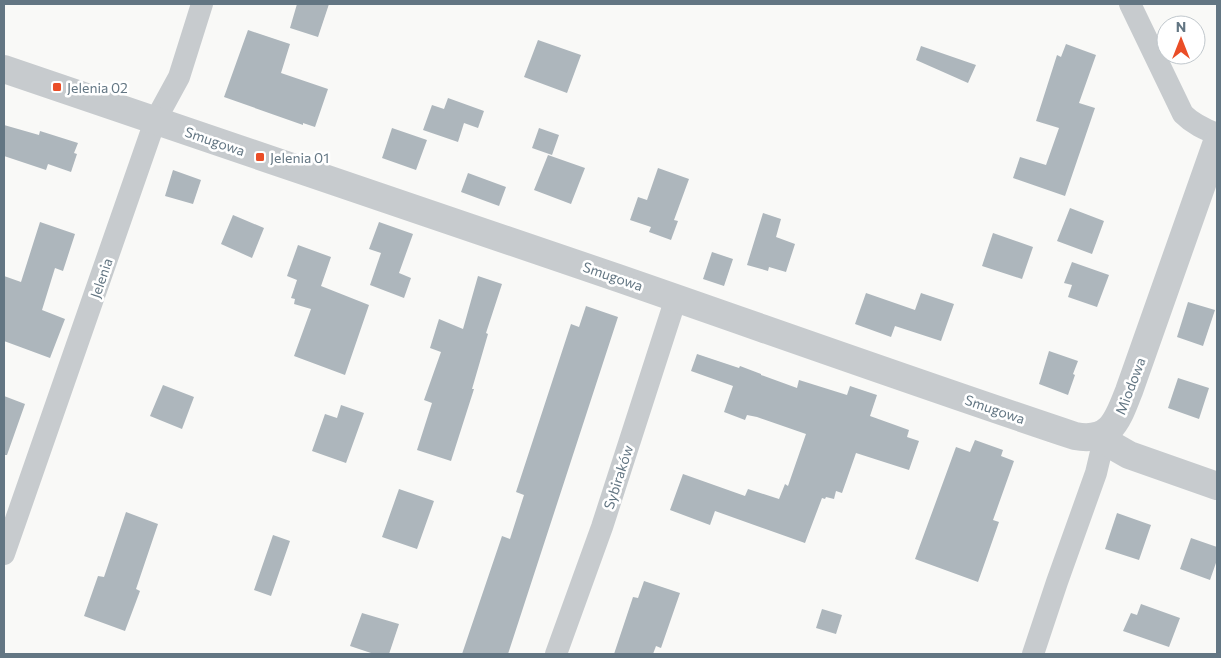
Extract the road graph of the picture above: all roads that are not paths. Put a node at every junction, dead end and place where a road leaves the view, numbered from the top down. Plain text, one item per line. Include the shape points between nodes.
1 (202, 4) edge
2 (1130, 4) edge
3 (4, 69) edge
4 (155, 122) junction
5 (1217, 134) edge
6 (1217, 142) edge
7 (676, 298) junction
8 (1102, 435) junction
9 (1217, 486) edge
10 (4, 554) edge
11 (556, 654) edge
12 (1033, 654) edge

1 - 4 street, Jelenia via 179,77
2 - 5 street via 1183,114 1193,124
3 - 4 street, Smugowa
4 - 7 street, Smugowa
4 - 10 street, Jelenia
6 - 8 street, Miodowa via 1129,391 1117,420
7 - 8 street, Smugowa via 1076,436
7 - 11 street, Sybiraków via 602,527
8 - 9 street via 1129,454
8 - 12 street via 1096,473

